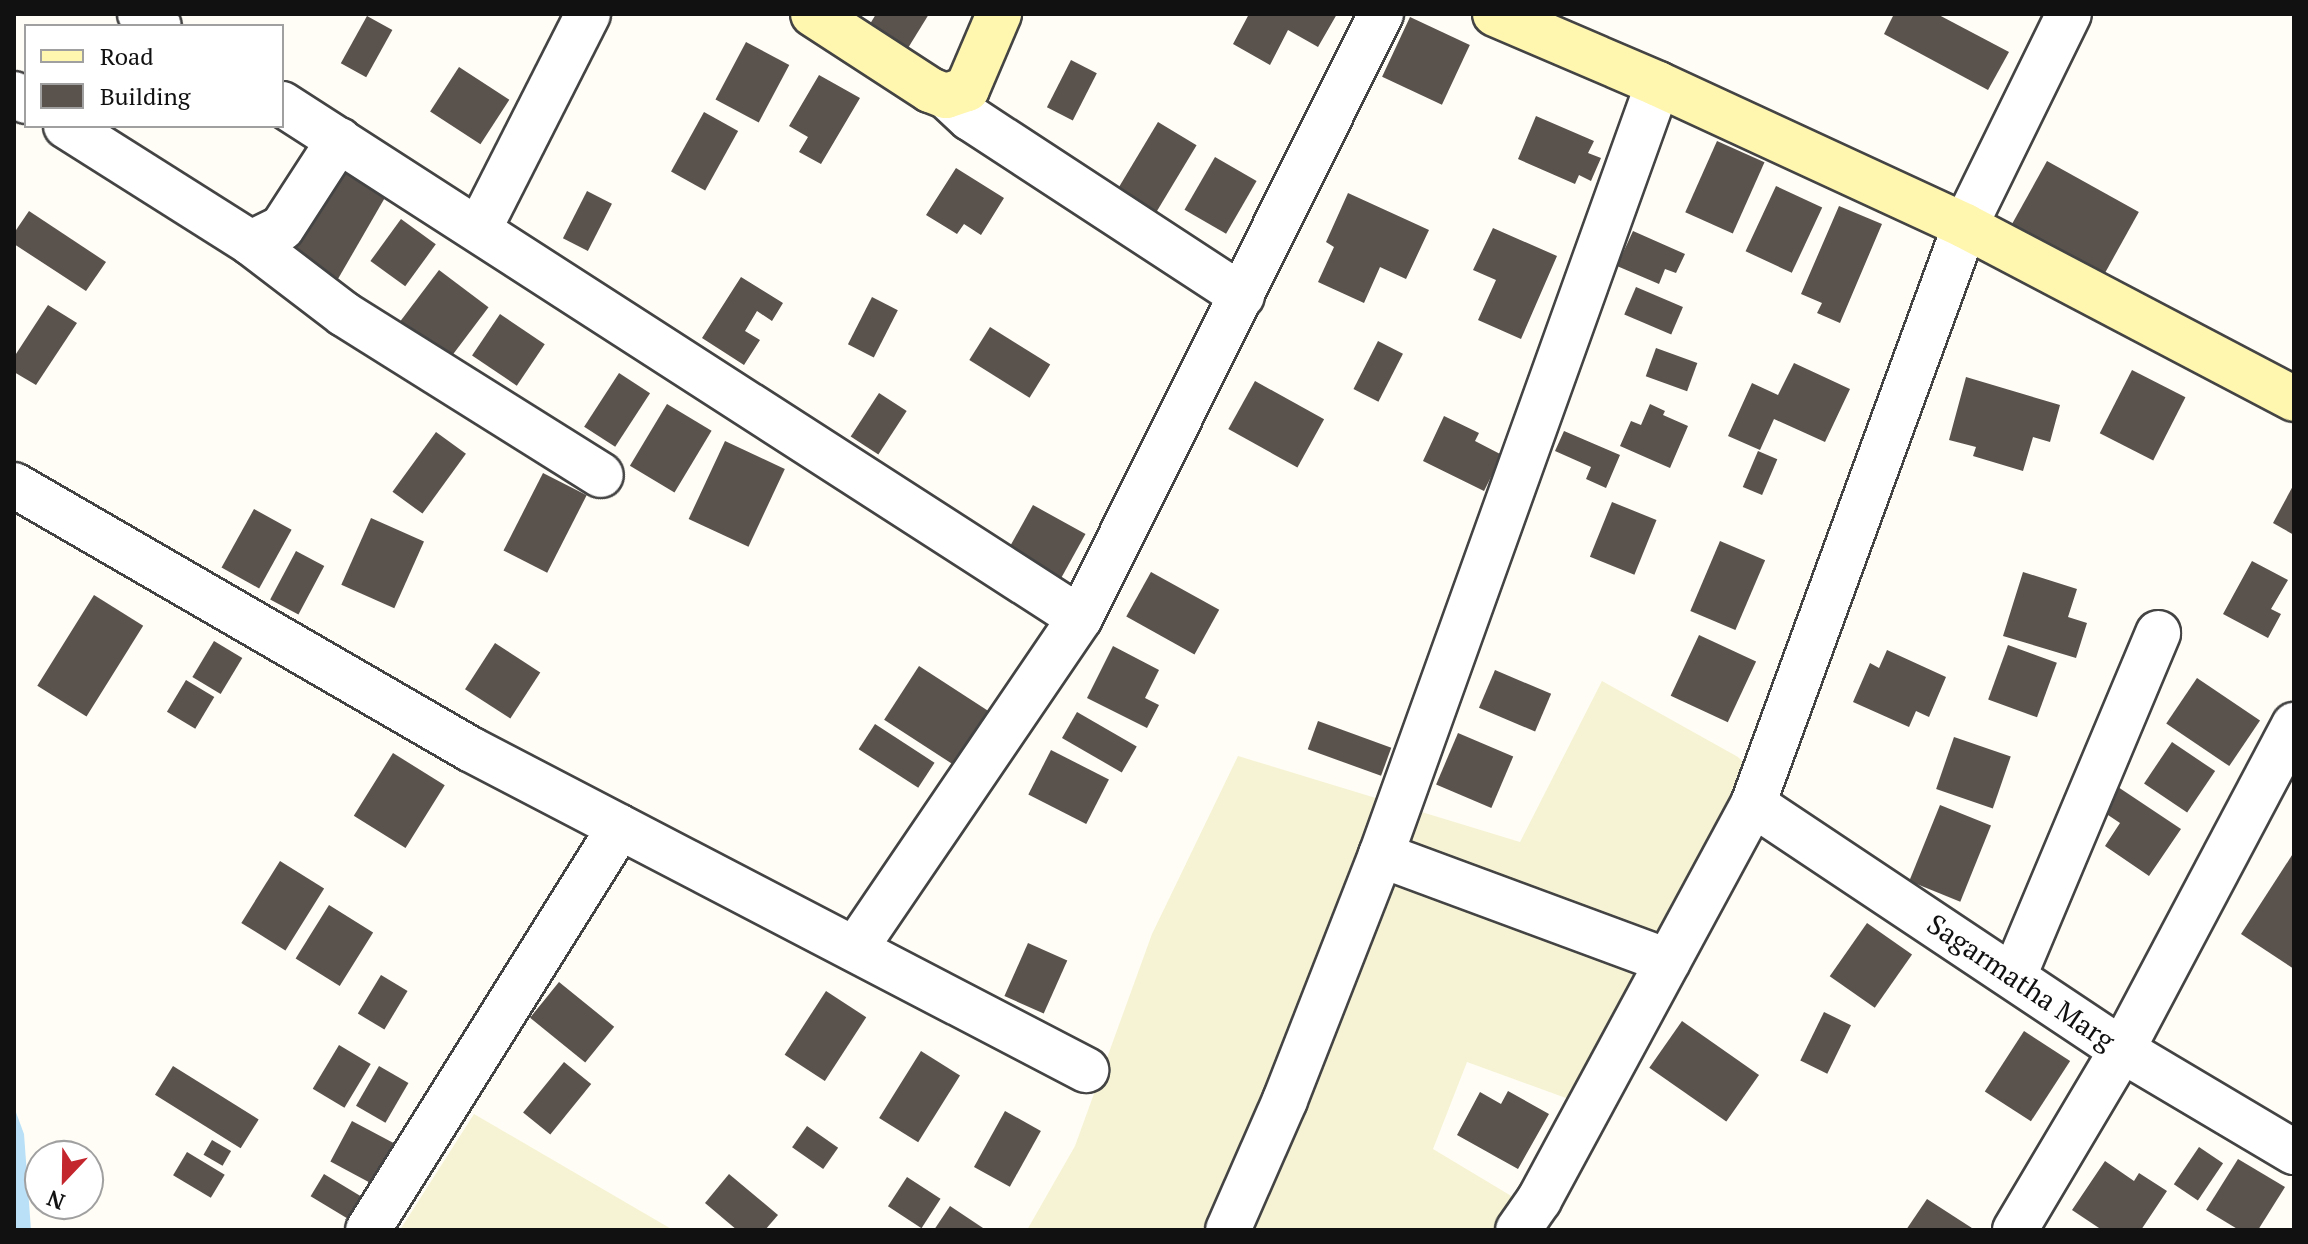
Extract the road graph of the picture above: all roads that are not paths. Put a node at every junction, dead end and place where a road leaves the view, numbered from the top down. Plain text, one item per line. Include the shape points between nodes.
1 (588, 14) edge
2 (813, 14) edge
3 (999, 14) edge
4 (1381, 14) edge
5 (1495, 14) edge
6 (2069, 14) edge
7 (1658, 84) junction
8 (946, 96) junction
9 (284, 105) edge
10 (69, 128) edge
11 (339, 140) junction
12 (1965, 226) junction
13 (479, 229) junction
14 (251, 243) junction
15 (1242, 296) junction
16 (2294, 399) edge
17 (601, 475) dead end
18 (14, 485) edge
19 (1080, 618) junction
20 (2158, 633) dead end
21 (2294, 725) edge
22 (1753, 804) junction
23 (620, 827) junction
24 (1381, 855) junction
25 (855, 949) junction
26 (1668, 961) junction
27 (2014, 976) junction
28 (2122, 1050) junction
29 (1086, 1070) dead end
30 (2294, 1152) edge
31 (368, 1230) edge
32 (1228, 1230) edge
33 (1518, 1230) edge
34 (2015, 1230) edge

1 - 13 street
2 - 8 street
3 - 8 street via 967,89
4 - 15 street
5 - 7 street
6 - 12 street
7 - 12 street
7 - 24 street
8 - 15 street via 970,118
9 - 11 street
10 - 14 street
11 - 13 street
11 - 14 street via 282,228
12 - 16 street
12 - 22 street
13 - 19 street
14 - 17 street via 344,314
15 - 19 street
18 - 23 street via 470,749
19 - 25 street
20 - 27 street
21 - 28 street
22 - 26 street
22 - 27 street, Sagarmatha Marg
23 - 25 street
23 - 31 street
24 - 26 street
24 - 32 street
25 - 29 street
26 - 33 street
27 - 28 street, Sagarmatha Marg
28 - 30 street, Sagarmatha Marg
28 - 34 street

